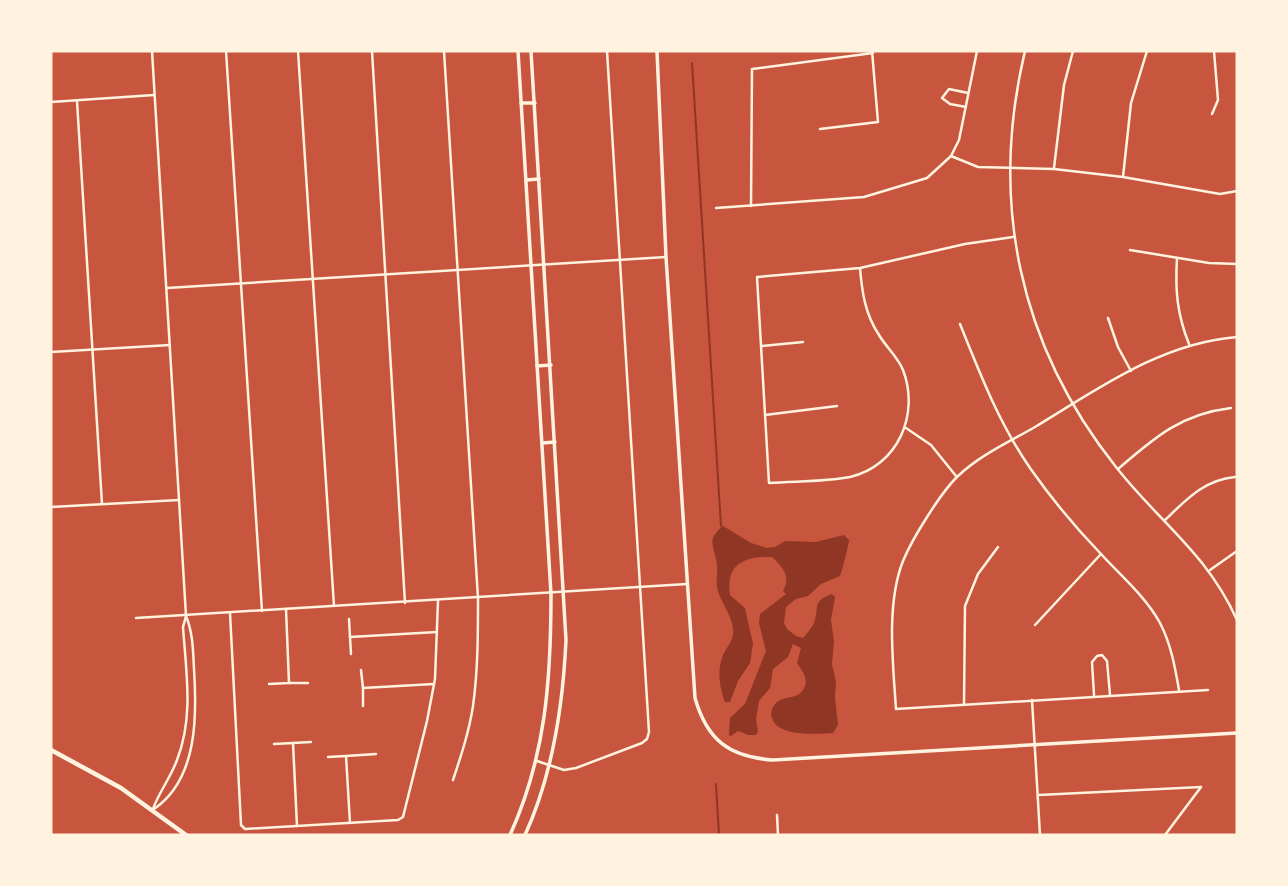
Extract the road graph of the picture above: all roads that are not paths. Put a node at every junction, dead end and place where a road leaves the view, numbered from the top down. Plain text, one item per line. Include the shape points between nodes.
1 (152, 51) edge
2 (226, 51) edge
3 (298, 51) edge
4 (372, 51) edge
5 (444, 51) edge
6 (518, 51) edge
7 (531, 51) edge
8 (607, 51) edge
9 (657, 51) edge
10 (977, 51) edge
11 (1025, 51) edge
12 (1073, 51) edge
13 (1147, 51) edge
14 (1214, 51) edge
15 (873, 52) edge
16 (968, 93) junction
17 (155, 95) junction
18 (77, 101) junction
19 (51, 102) edge
20 (521, 103) junction
21 (535, 103) junction
22 (966, 107) junction
23 (1212, 114) dead end
24 (820, 129) dead end
25 (951, 156) junction
26 (1008, 169) junction
27 (1054, 169) junction
28 (1123, 177) junction
29 (539, 179) junction
30 (526, 180) junction
31 (1237, 191) edge
32 (751, 206) junction
33 (716, 208) dead end
34 (1013, 237) junction
35 (1130, 250) dead end
36 (666, 257) junction
37 (1177, 258) junction
38 (620, 259) junction
39 (1237, 264) edge
40 (545, 265) junction
41 (532, 266) junction
42 (860, 268) junction
43 (458, 269) junction
44 (385, 273) junction
45 (313, 278) junction
46 (242, 283) junction
47 (166, 288) junction
48 (1108, 318) dead end
49 (960, 324) dead end
50 (1237, 337) edge
51 (803, 342) dead end
52 (170, 345) junction
53 (1189, 345) junction
54 (762, 346) junction
55 (92, 350) junction
56 (51, 352) edge
57 (551, 365) junction
58 (537, 366) junction
59 (1131, 371) junction
60 (1072, 404) junction
61 (837, 406) dead end
62 (1231, 408) dead end
63 (765, 415) junction
64 (906, 428) junction
65 (1012, 440) junction
66 (555, 442) junction
67 (542, 443) junction
68 (1118, 469) junction
69 (957, 477) junction
70 (1235, 477) dead end
71 (179, 500) junction
72 (102, 504) junction
73 (51, 507) edge
74 (1165, 520) junction
75 (998, 547) dead end
76 (1237, 551) edge
77 (1101, 554) junction
78 (1210, 570) junction
79 (687, 584) junction
80 (641, 589) junction
81 (564, 593) junction
82 (551, 594) junction
83 (478, 598) junction
84 (438, 600) junction
85 (405, 603) junction
86 (334, 607) junction
87 (286, 609) junction
88 (261, 611) junction
89 (230, 613) junction
90 (186, 616) junction
91 (136, 618) dead end
92 (349, 619) dead end
93 (1237, 621) edge
94 (1035, 625) dead end
95 (437, 632) junction
96 (350, 637) junction
97 (351, 654) dead end
98 (361, 670) dead end
99 (289, 683) junction
100 (308, 683) dead end
101 (269, 684) dead end
102 (434, 684) junction
103 (363, 688) junction
104 (1179, 690) junction
105 (1208, 690) dead end
106 (1110, 695) junction
107 (1094, 696) junction
108 (1032, 700) junction
109 (964, 705) junction
110 (363, 706) dead end
111 (1237, 734) edge
112 (311, 742) dead end
113 (293, 743) junction
114 (274, 744) dead end
115 (1035, 745) junction
116 (51, 750) edge
117 (376, 754) dead end
118 (346, 756) junction
119 (328, 757) dead end
120 (537, 761) junction
121 (549, 766) junction
122 (453, 780) dead end
123 (1039, 795) junction
124 (152, 810) junction
125 (777, 815) dead end
126 (350, 823) junction
127 (297, 826) junction
128 (187, 835) edge
129 (510, 835) edge
130 (525, 835) edge
131 (778, 835) edge
132 (1040, 835) edge
133 (1165, 835) edge

1 - 17 street
2 - 46 street
3 - 45 street
4 - 44 street
5 - 43 street
6 - 20 main road
7 - 21 main road
8 - 38 street
9 - 36 main road
10 - 16 street
11 - 26 street
12 - 27 street
13 - 28 street via 1132,103
14 - 23 street via 1218,100
15 - 24 street via 878,122
15 - 32 street via 752,69
16 - 22 street
16 - 22 street via 949,89 943,98
17 - 18 street
17 - 47 street
18 - 19 street
18 - 55 street
20 - 21 main road
20 - 30 main road
21 - 29 main road
22 - 25 street via 964,128
25 - 26 street via 978,167
25 - 32 street via 928,178 880,194
26 - 27 street
26 - 34 street
27 - 28 street
28 - 31 street via 1220,194
29 - 30 main road
29 - 40 main road
30 - 41 main road
32 - 33 street
34 - 42 street
34 - 60 street via 1041,340
35 - 37 street
36 - 38 street
36 - 79 main road
37 - 39 street
37 - 53 street via 1176,297
38 - 40 street
38 - 80 street
40 - 41 street
40 - 57 main road
41 - 43 street
41 - 58 main road
42 - 54 street via 757,277
42 - 64 street via 865,308 908,384
43 - 44 street
43 - 83 street
44 - 45 street
44 - 85 street
45 - 46 street
45 - 86 street
46 - 47 street
46 - 88 street
47 - 52 street
48 - 59 street
49 - 65 street
50 - 53 street
51 - 54 street
52 - 55 street
52 - 71 street
53 - 59 street
54 - 63 street
55 - 56 street
55 - 72 street
57 - 58 main road
57 - 66 main road
58 - 67 main road
59 - 60 street
60 - 65 street
60 - 68 street
61 - 63 street
62 - 68 street via 1199,413 1174,425
63 - 64 street via 769,483 840,478 867,471 889,455
64 - 69 street via 931,445
65 - 69 street
65 - 77 street via 1053,499
66 - 67 main road
66 - 81 main road
67 - 82 main road
68 - 74 street
69 - 109 street via 903,561 892,643 896,709
70 - 74 street via 1206,485
71 - 72 street
71 - 90 street
72 - 73 street
74 - 78 street
75 - 109 street via 978,574 965,606
76 - 78 street
77 - 94 street
77 - 104 street via 1160,623 1175,662
78 - 93 street
79 - 80 street
79 - 115 main road via 695,698 712,735 734,751 773,760
80 - 81 street
80 - 121 street via 647,738 576,768
81 - 82 street
81 - 121 main road via 565,682
82 - 83 street
82 - 120 main road via 551,663
83 - 84 street
83 - 122 street via 473,706
84 - 85 street
84 - 95 street
85 - 86 street
86 - 87 street
87 - 88 street
87 - 99 street
88 - 89 street
89 - 90 street
89 - 127 street via 241,825 245,829
90 - 91 street
90 - 124 street via 186,729 177,762
90 - 124 street via 192,631 195,732 176,785 165,802
92 - 96 street
95 - 96 street
95 - 102 street
96 - 97 street
98 - 103 street
99 - 100 street
99 - 101 street
102 - 103 street
102 - 126 street via 403,817
103 - 110 street
104 - 105 street
104 - 106 street
106 - 107 street
106 - 107 street via 1107,661 1102,655 1092,662
107 - 108 street
108 - 109 street
108 - 115 street
111 - 115 main road
112 - 113 street
113 - 114 street
113 - 127 street
115 - 123 street
116 - 124 main road
117 - 118 street
118 - 119 street
118 - 126 street
120 - 121 street
120 - 129 main road
121 - 130 main road
123 - 132 street
123 - 133 street via 1201,787
124 - 128 main road
125 - 131 street
126 - 127 street

